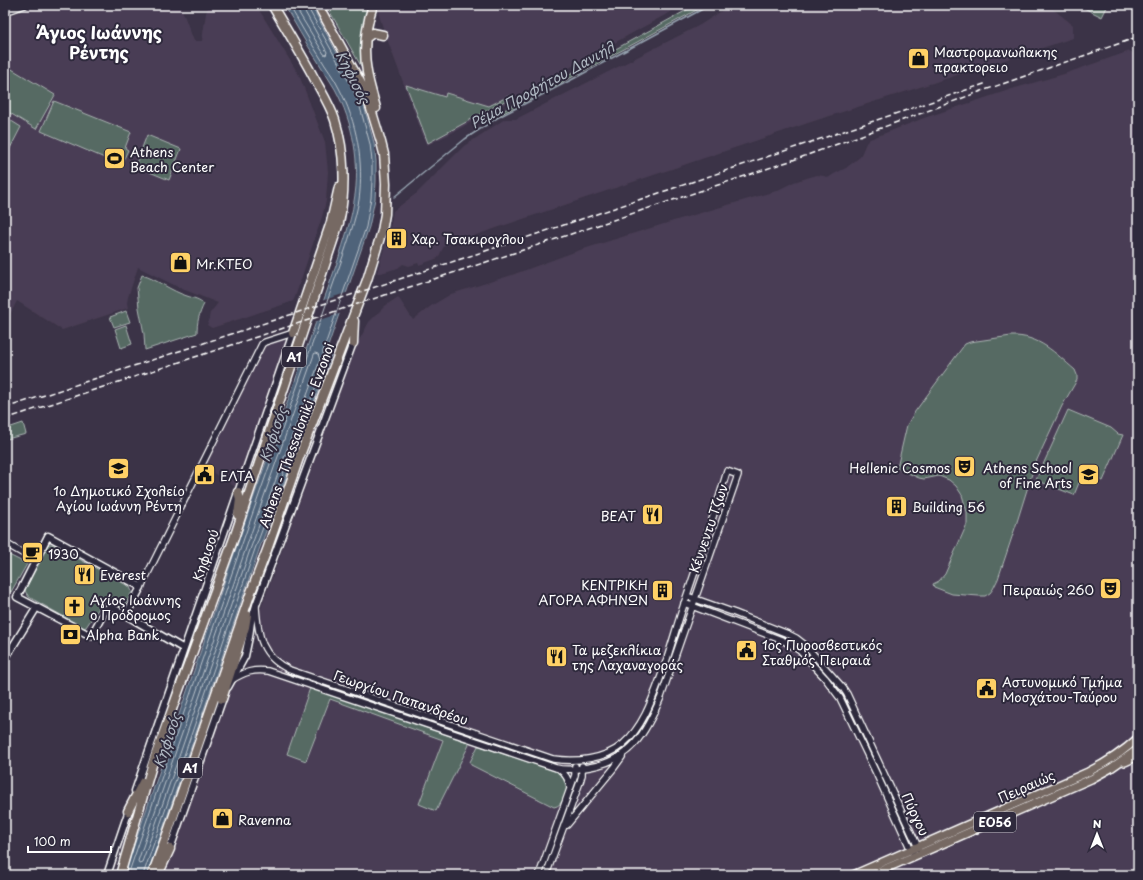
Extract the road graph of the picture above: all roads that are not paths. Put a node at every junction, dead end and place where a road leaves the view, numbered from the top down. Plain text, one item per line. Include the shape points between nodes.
1 (25, 5) edge
2 (272, 5) edge
3 (318, 5) edge
4 (373, 5) edge
5 (5, 12) edge
6 (383, 35) dead end
7 (366, 38) junction
8 (378, 131) junction
9 (344, 174) junction
10 (355, 312) junction
11 (293, 333) junction
12 (353, 343) joint
13 (238, 492) junction
14 (234, 538) junction
15 (5, 543) edge
16 (36, 561) junction
17 (141, 587) junction
18 (251, 592) junction
19 (687, 596) junction
20 (695, 599) junction
21 (684, 603) junction
22 (256, 605) junction
23 (692, 606) junction
24 (37, 607) junction
25 (126, 615) junction
26 (184, 649) junction
27 (5, 659) edge
28 (232, 680) junction
29 (222, 699) junction
30 (1138, 738) edge
31 (1138, 749) edge
32 (624, 753) junction
33 (1138, 756) edge
34 (578, 760) junction
35 (153, 762) junction
36 (1111, 768) junction
37 (559, 769) junction
38 (579, 769) junction
39 (570, 790) junction
40 (128, 811) junction
41 (563, 829) junction
42 (918, 847) junction
43 (170, 849) junction
44 (911, 850) junction
45 (917, 856) junction
46 (107, 875) edge
47 (120, 875) edge
48 (152, 875) edge
49 (158, 875) edge
50 (162, 875) edge
51 (539, 875) edge
52 (546, 875) edge
53 (852, 875) edge
54 (871, 875) edge

1 - 5 street
2 - 9 highway, Athens - Thessaloniki - Evzonoi / Α1 via 329,105 340,140
3 - 8 highway, Athens - Thessaloniki - Evzonoi / Α1 via 364,89
4 - 7 highway
6 - 7 highway via 373,33
7 - 8 highway via 366,71 376,107
8 - 10 highway, Athens - Thessaloniki - Evzonoi / Α1 via 384,154 385,214 367,280
9 - 11 highway via 340,181 331,222
9 - 14 highway, Athens - Thessaloniki - Evzonoi / Α1 via 339,223
10 - 12 highway
10 - 18 highway, Athens - Thessaloniki - Evzonoi / Α1
11 - 13 main road, Κηφισού
11 - 17 street via 262,344
12 - 22 main road
13 - 14 highway via 240,503
13 - 26 main road, Κηφισού
14 - 35 highway, Athens - Thessaloniki - Evzonoi / Α1
15 - 16 street
16 - 17 main road via 48,536
16 - 24 main road via 17,597
17 - 25 main road
18 - 29 highway via 245,627
18 - 48 highway, Athens - Thessaloniki - Evzonoi / Α1
19 - 20 street, Πύργου
19 - 20 street, Κέννεντυ Τζων via 727,471 738,475
19 - 21 street, Κέννεντυ Τζων
20 - 23 street, Κέννεντυ Τζων
20 - 42 street, Πύργου via 788,634 805,645 847,694
21 - 23 street, Πύργου
21 - 34 street, Κέννεντυ Τζων via 654,696 639,725 620,746 603,754
22 - 28 main road via 245,656
22 - 34 street, Γεωργίου Παπανδρέου via 260,638 270,655 284,667 553,760
23 - 32 street, Κέννεντυ Τζων via 654,714 641,736
23 - 44 street, Πύργου via 791,645 825,678 840,698
24 - 25 main road via 91,636 108,608 112,607
24 - 27 main road
25 - 26 main road
26 - 40 main road, Κηφισού
28 - 29 main road
28 - 37 street, Γεωργίου Παπανδρέου via 251,671 274,672
29 - 43 main road
30 - 42 main road, Πειραιώς / ΕΟ56 via 1108,761 1088,772
31 - 36 main road, Πειραιώς / ΕΟ56
32 - 38 street, Κέννεντυ Τζων via 606,763
32 - 41 street
33 - 36 main road
34 - 38 street
35 - 40 highway
35 - 47 highway, Athens - Thessaloniki - Evzonoi / Α1
36 - 45 main road, Πειραιώς / ΕΟ56 via 1085,782
37 - 38 street, Γεωργίου Παπανδρέου
37 - 39 street via 567,777
38 - 39 street
38 - 41 street via 582,775
39 - 51 street
40 - 46 main road, Κηφισού
41 - 52 street
42 - 44 main road, Πειραιώς / ΕΟ56
42 - 45 street, Πύργου
43 - 49 highway
43 - 50 main road
44 - 45 street, Πύργου
44 - 53 main road, Πειραιώς / ΕΟ56
45 - 54 main road, Πειραιώς / ΕΟ56

